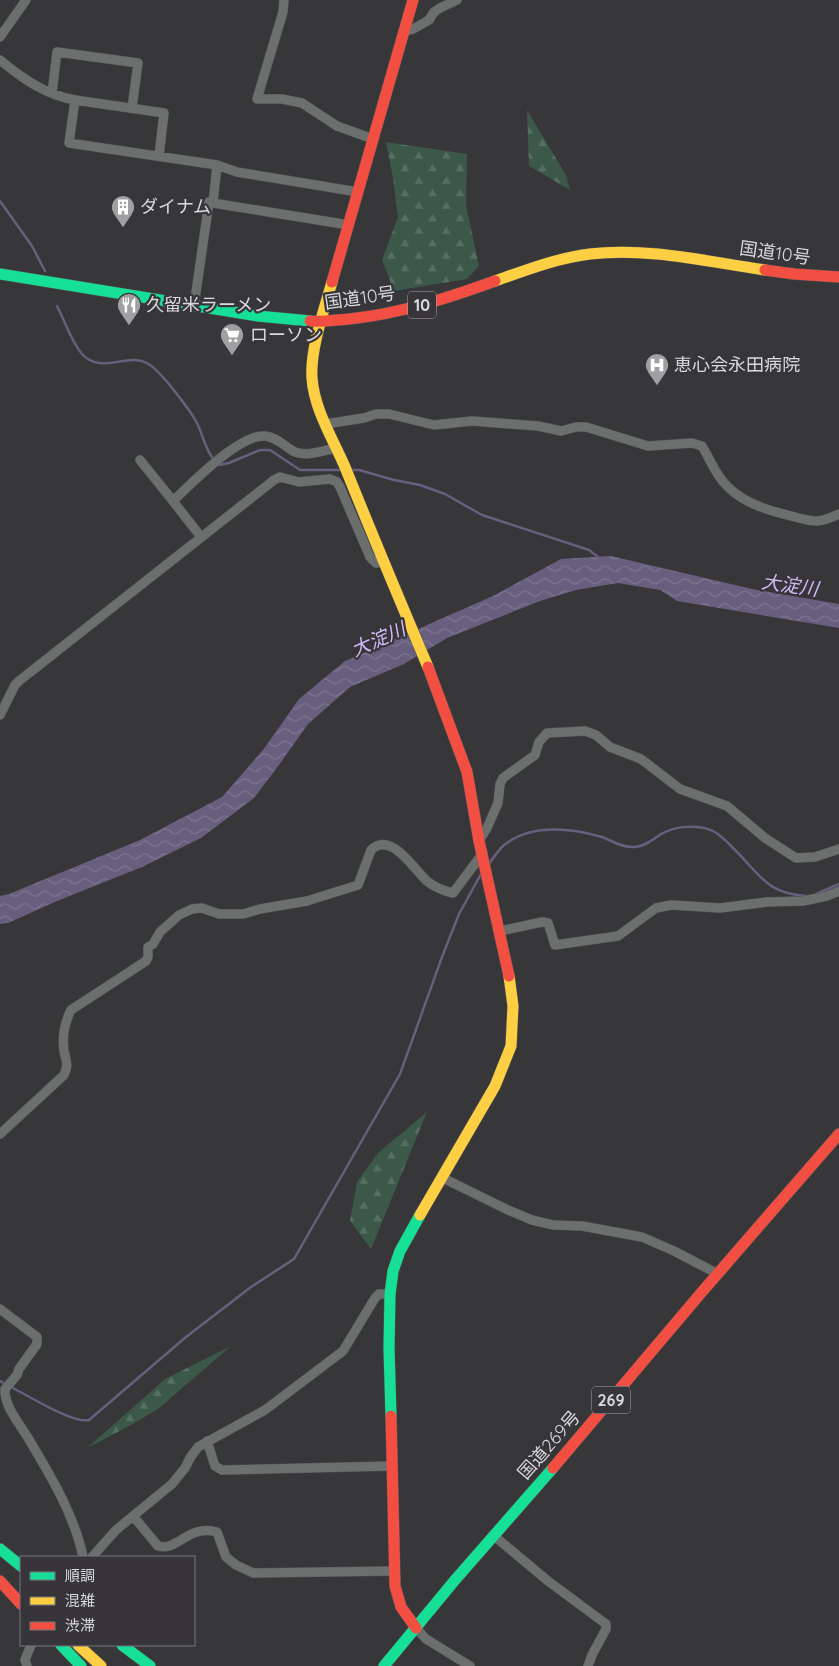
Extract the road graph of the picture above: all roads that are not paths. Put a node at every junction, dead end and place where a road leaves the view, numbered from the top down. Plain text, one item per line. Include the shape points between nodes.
1 (26, 0) edge
2 (284, 0) edge
3 (413, 0) edge
4 (457, 0) edge
5 (404, 31) junction
6 (0, 37) edge
7 (0, 60) edge
8 (52, 94) junction
9 (75, 100) junction
10 (132, 108) junction
11 (374, 139) junction
12 (159, 156) junction
13 (217, 165) junction
14 (358, 192) junction
15 (213, 203) junction
16 (349, 224) junction
17 (0, 274) edge
18 (839, 277) edge
19 (194, 306) junction
20 (321, 322) junction
21 (325, 424) junction
22 (337, 449) junction
23 (140, 460) dead end
24 (173, 501) junction
25 (839, 514) edge
26 (201, 537) junction
27 (384, 562) junction
28 (0, 715) edge
29 (479, 841) junction
30 (839, 849) edge
31 (484, 857) junction
32 (839, 891) edge
33 (500, 932) junction
34 (0, 1134) edge
35 (839, 1134) edge
36 (441, 1177) junction
37 (718, 1274) junction
38 (390, 1294) junction
39 (0, 1309) edge
40 (207, 1441) junction
41 (392, 1466) junction
42 (133, 1516) junction
43 (493, 1535) junction
44 (0, 1549) edge
45 (83, 1556) edge
46 (93, 1556) edge
47 (20, 1565) edge
48 (0, 1570) edge
49 (394, 1571) junction
50 (0, 1581) edge
51 (20, 1589) edge
52 (20, 1603) edge
53 (416, 1628) junction
54 (31, 1646) edge
55 (62, 1646) edge
56 (79, 1646) edge
57 (123, 1646) edge
58 (26, 1666) edge
59 (81, 1666) edge
60 (101, 1666) edge
61 (150, 1666) edge
62 (384, 1666) edge
63 (470, 1666) edge
64 (588, 1666) edge

1 - 6 street
2 - 11 street via 257,99 302,103 337,126
3 - 5 main road
4 - 5 street via 434,12 429,20
5 - 11 main road
7 - 8 street via 22,79
8 - 9 street
8 - 10 street via 57,52 138,63
9 - 10 street
9 - 12 street via 69,143
10 - 12 street via 164,113
11 - 14 main road
12 - 13 street
13 - 14 street via 237,172
13 - 15 street
14 - 16 main road
15 - 16 street
15 - 19 street via 209,202
16 - 20 main road
17 - 19 main road, 国道10号 / 10
18 - 20 main road, 国道10号 / 10 via 794,274 662,255 590,254 548,262 417,306 369,317
19 - 20 main road, 国道10号 / 10
20 - 21 main road via 312,380
21 - 22 main road
21 - 25 street via 389,414 434,426 472,421 561,431 586,427 648,446 692,443 702,446 714,470 728,486 753,504 810,521 826,520
22 - 24 street via 303,454 274,438 256,437 223,455
22 - 27 main road
23 - 24 street
24 - 26 street
26 - 27 street via 280,477 299,482 330,479 340,486 370,556 376,563
26 - 28 street via 19,681
27 - 29 main road via 440,697 466,772
29 - 30 street via 498,803 503,778 535,755 539,742 547,733 585,731 596,735 610,747 642,759 680,789 727,806 765,838 796,858 815,857
29 - 31 main road
31 - 33 main road
31 - 34 street via 453,893 430,883 398,851 381,844 371,850 358,885 308,901 242,914 219,914 197,908 179,915 148,947 146,962 70,1010 64,1034 68,1067
32 - 33 street via 803,901 720,908 671,905 656,908 618,936 555,945 548,923
33 - 36 main road via 513,1006 510,1046 495,1086
35 - 37 main road, 国道269号 / 269
36 - 37 street via 532,1220 642,1238 674,1250
36 - 38 main road via 400,1251
37 - 43 main road, 国道269号 / 269
38 - 40 street via 380,1294 376,1298 343,1351 265,1410
38 - 41 main road
39 - 45 street via 37,1337 37,1344 5,1388 4,1396 64,1506
40 - 41 street via 215,1466 222,1470
40 - 42 street via 198,1447 172,1484
41 - 49 main road
42 - 46 street
42 - 49 street via 158,1546 163,1547 169,1547 194,1532 217,1532 226,1557 253,1573
43 - 53 main road, 国道269号 / 269
43 - 64 street via 606,1624
44 - 47 main road
48 - 51 main road
49 - 53 main road via 398,1598 405,1615
50 - 52 main road
53 - 62 main road, 国道269号 / 269
53 - 63 street via 426,1639
54 - 58 street
55 - 59 main road
56 - 60 main road
57 - 61 main road

